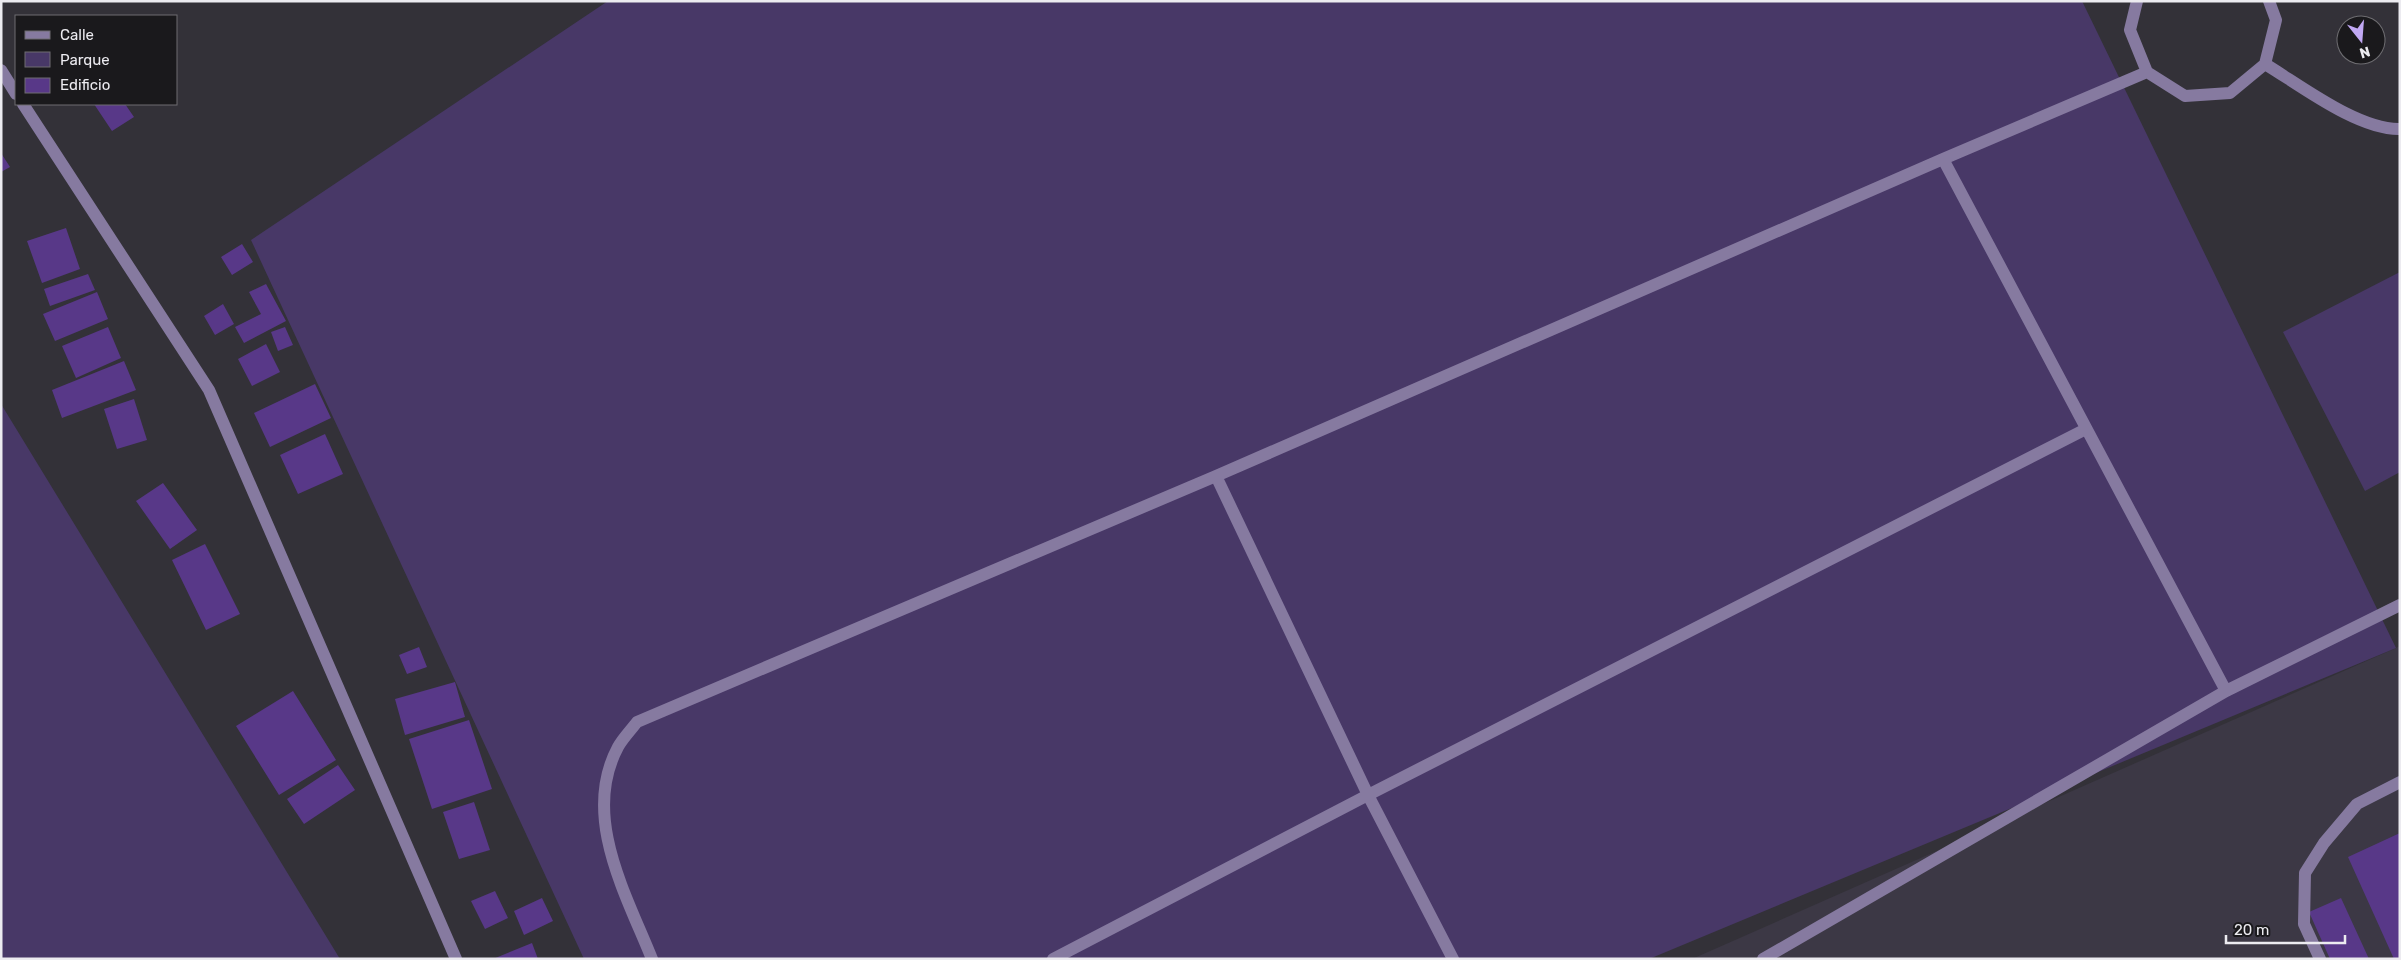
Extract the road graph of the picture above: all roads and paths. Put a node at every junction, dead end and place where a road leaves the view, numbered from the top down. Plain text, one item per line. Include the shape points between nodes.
1 (2137, 1) edge
2 (2269, 1) edge
3 (2265, 64) junction
4 (1, 70) edge
5 (2146, 72) junction
6 (15, 92) edge
7 (24, 105) edge
8 (2400, 129) edge
9 (1943, 159) junction
10 (2086, 430) junction
11 (1216, 476) junction
12 (2400, 605) edge
13 (2226, 691) junction
14 (2400, 782) edge
15 (1368, 796) junction
16 (456, 959) edge
17 (652, 959) edge
18 (1053, 959) edge
19 (1453, 959) edge
20 (1763, 959) edge
21 (2320, 959) edge

1 - 5 street via 2130,30
2 - 3 street via 2276,20
3 - 5 street via 2230,93 2185,96
3 - 8 street via 2347,115
4 - 6 street
5 - 9 street
7 - 16 street via 209,390
9 - 10 street
9 - 11 street
10 - 13 street
10 - 15 street
11 - 15 street
11 - 17 street via 637,722 618,747 606,781 604,808 611,858
12 - 13 street
13 - 20 street
14 - 21 street via 2357,804 2324,843 2305,873 2304,924
15 - 18 street
15 - 19 street

